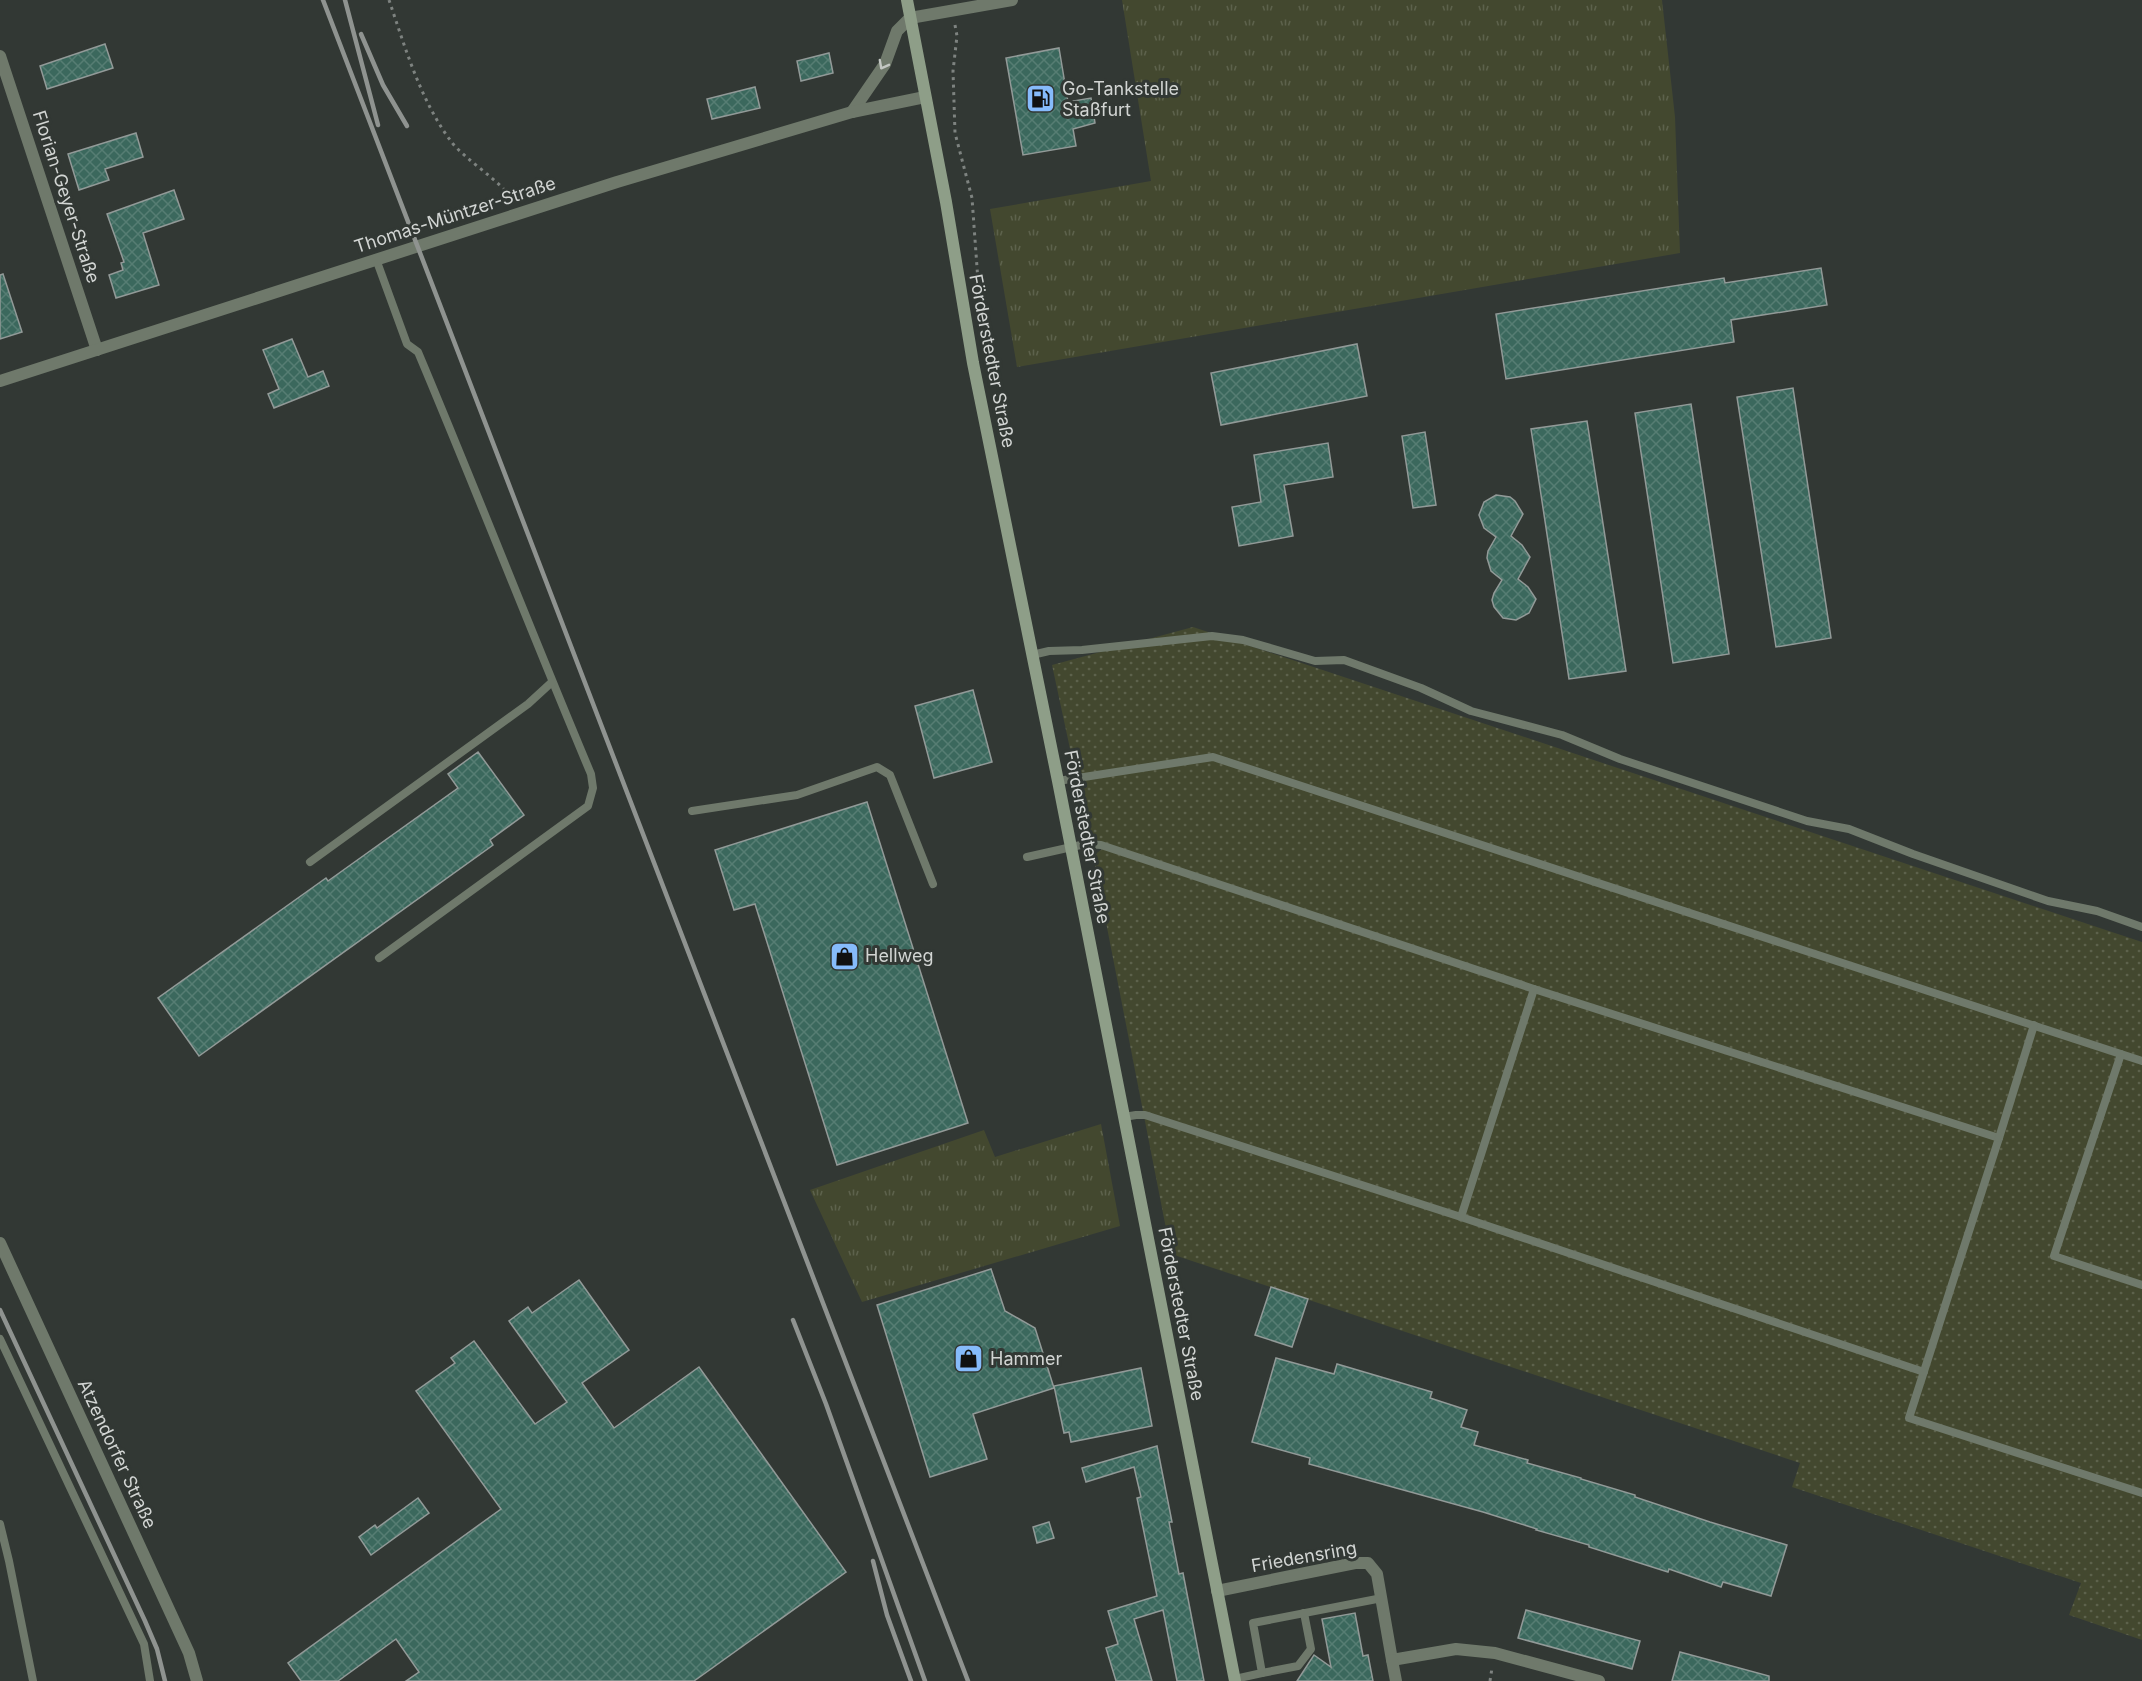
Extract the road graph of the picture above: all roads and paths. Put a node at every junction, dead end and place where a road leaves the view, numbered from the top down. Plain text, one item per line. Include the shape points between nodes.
1 (389, 0) edge
2 (907, 0) edge
3 (1012, 0) edge
4 (953, 9) junction
5 (910, 18) junction
6 (0, 56) edge
7 (926, 97) junction
8 (852, 112) junction
9 (516, 214) junction
10 (376, 259) junction
11 (979, 301) dead end
12 (97, 350) junction
13 (0, 381) edge
14 (1032, 655) junction
15 (552, 682) junction
16 (1058, 781) junction
17 (692, 811) dead end
18 (1071, 847) junction
19 (1027, 857) dead end
20 (310, 862) dead end
21 (933, 884) dead end
22 (2142, 927) edge
23 (379, 958) dead end
24 (1534, 988) junction
25 (2034, 1025) junction
26 (2121, 1054) junction
27 (2142, 1061) edge
28 (1124, 1117) junction
29 (1999, 1138) junction
30 (1461, 1217) junction
31 (0, 1243) edge
32 (2142, 1285) edge
33 (0, 1339) edge
34 (1924, 1372) junction
35 (2142, 1493) edge
36 (0, 1524) edge
37 (1217, 1591) junction
38 (1382, 1598) junction
39 (1304, 1613) junction
40 (1392, 1660) junction
41 (1262, 1673) junction
42 (1235, 1680) edge
43 (33, 1681) edge
44 (150, 1681) edge
45 (197, 1681) edge
46 (1396, 1681) edge
47 (1599, 1681) edge

1 - 9 path via 415,76 439,124 469,161 510,196
2 - 5 main road, Förderstedter Straße
3 - 4 street
4 - 5 street
4 - 11 path via 957,36 953,71 955,134 972,198
5 - 7 main road, Förderstedter Straße
5 -> 8 street via 897,31 885,64
6 - 12 street, Florian-Geyer-Straße
7 - 8 street, Thomas-Müntzer-Straße
7 - 14 main road, Förderstedter Straße via 962,304
8 - 9 street, Thomas-Müntzer-Straße
9 - 10 street, Thomas-Müntzer-Straße
10 - 12 street, Thomas-Müntzer-Straße
10 - 15 lane via 407,344 418,352
12 - 13 street, Thomas-Müntzer-Straße
14 - 16 main road, Förderstedter Straße
14 - 22 lane via 1212,636 1242,640 1315,661 1344,660 1471,711 1562,735 1620,759 1807,821 1849,829 2048,901 2097,911
15 - 20 lane via 528,704
15 - 23 lane via 591,774 593,788 588,806
16 - 18 main road, Förderstedter Straße
16 - 25 lane via 1213,757
17 - 21 lane via 798,795 877,767 890,775
18 - 19 lane
18 - 24 lane via 1101,845
18 - 28 main road, Förderstedter Straße
24 - 29 lane
24 - 30 lane
25 - 26 lane
25 - 29 lane
26 - 27 lane
26 - 32 lane via 2054,1256
28 - 30 lane via 1145,1115
28 - 37 main road, Förderstedter Straße
29 - 34 lane
30 - 34 lane
31 - 45 street, Atzendorfer Straße via 189,1653
33 - 44 lane via 144,1644
34 - 35 lane via 1909,1418
36 - 43 lane
37 - 38 street, Friedensring via 1368,1563 1377,1574
37 - 42 main road, Förderstedter Straße
38 - 39 lane
38 - 40 street, Friedensring
39 - 41 lane via 1311,1649 1298,1666
39 - 41 lane via 1253,1623
40 - 46 street, Friedensring
40 - 47 street via 1456,1649 1485,1652
41 - 42 lane

